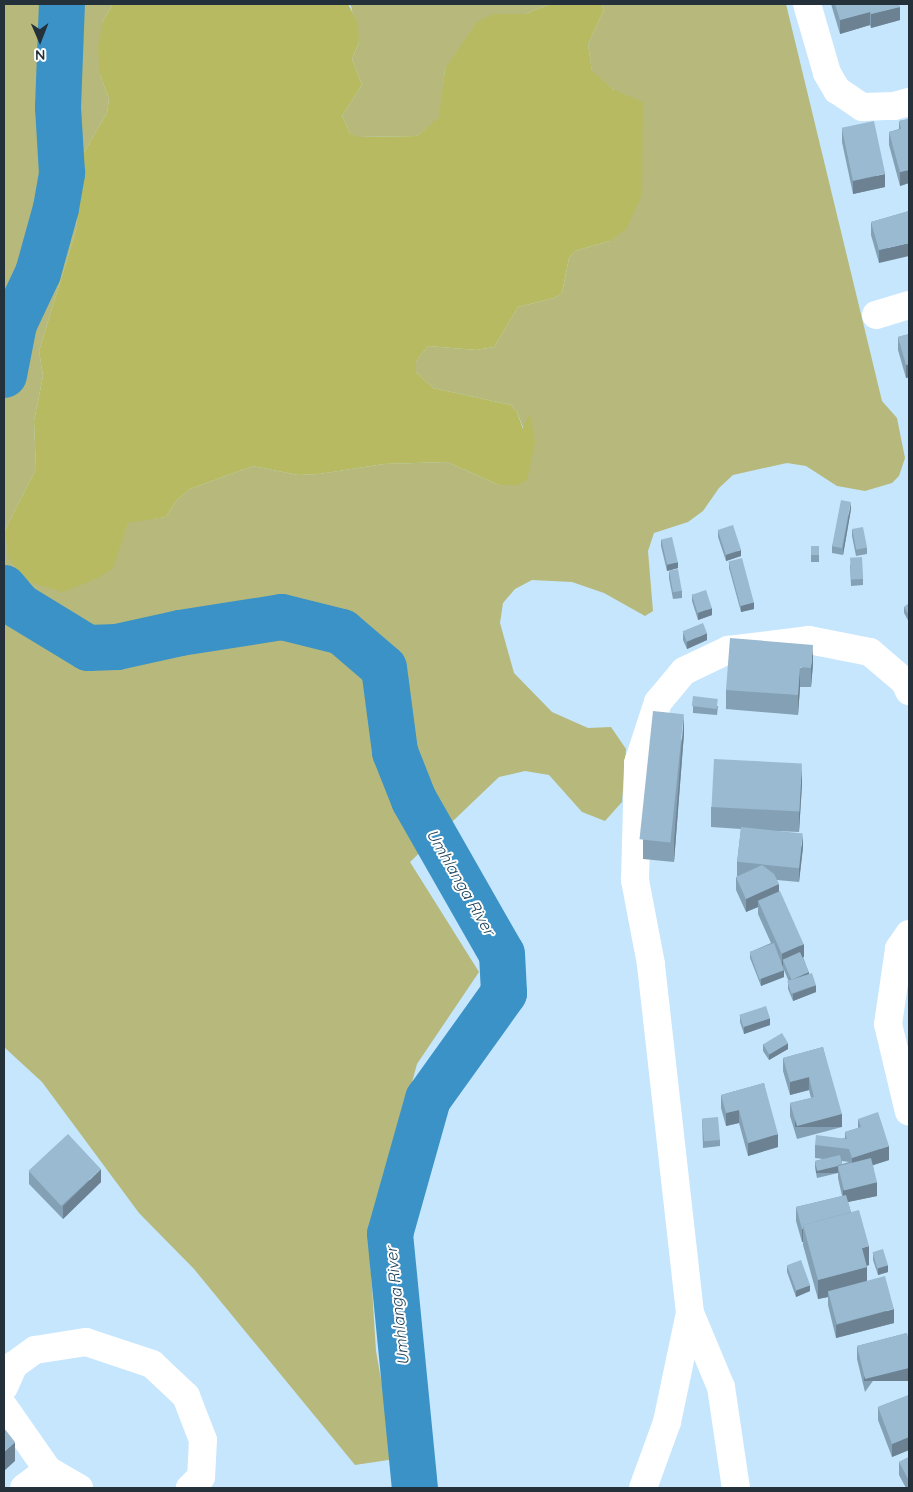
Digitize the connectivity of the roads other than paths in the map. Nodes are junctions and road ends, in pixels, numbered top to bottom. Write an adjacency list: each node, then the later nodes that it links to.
1 (807, 4): 2 (street)
2 (909, 102)
3 (909, 305): 4 (street)
4 (876, 315)
5 (909, 691): 8 (street)
6 (909, 934): 7 (street)
7 (909, 1112)
8 (690, 1313): 15 (street); 16 (street)
9 (4, 1387): 14 (street)
10 (4, 1407): 11 (street)
11 (48, 1470): 12 (street); 13 (street)
12 (24, 1488)
13 (78, 1488)
14 (190, 1488)
15 (643, 1488)
16 (736, 1488)

